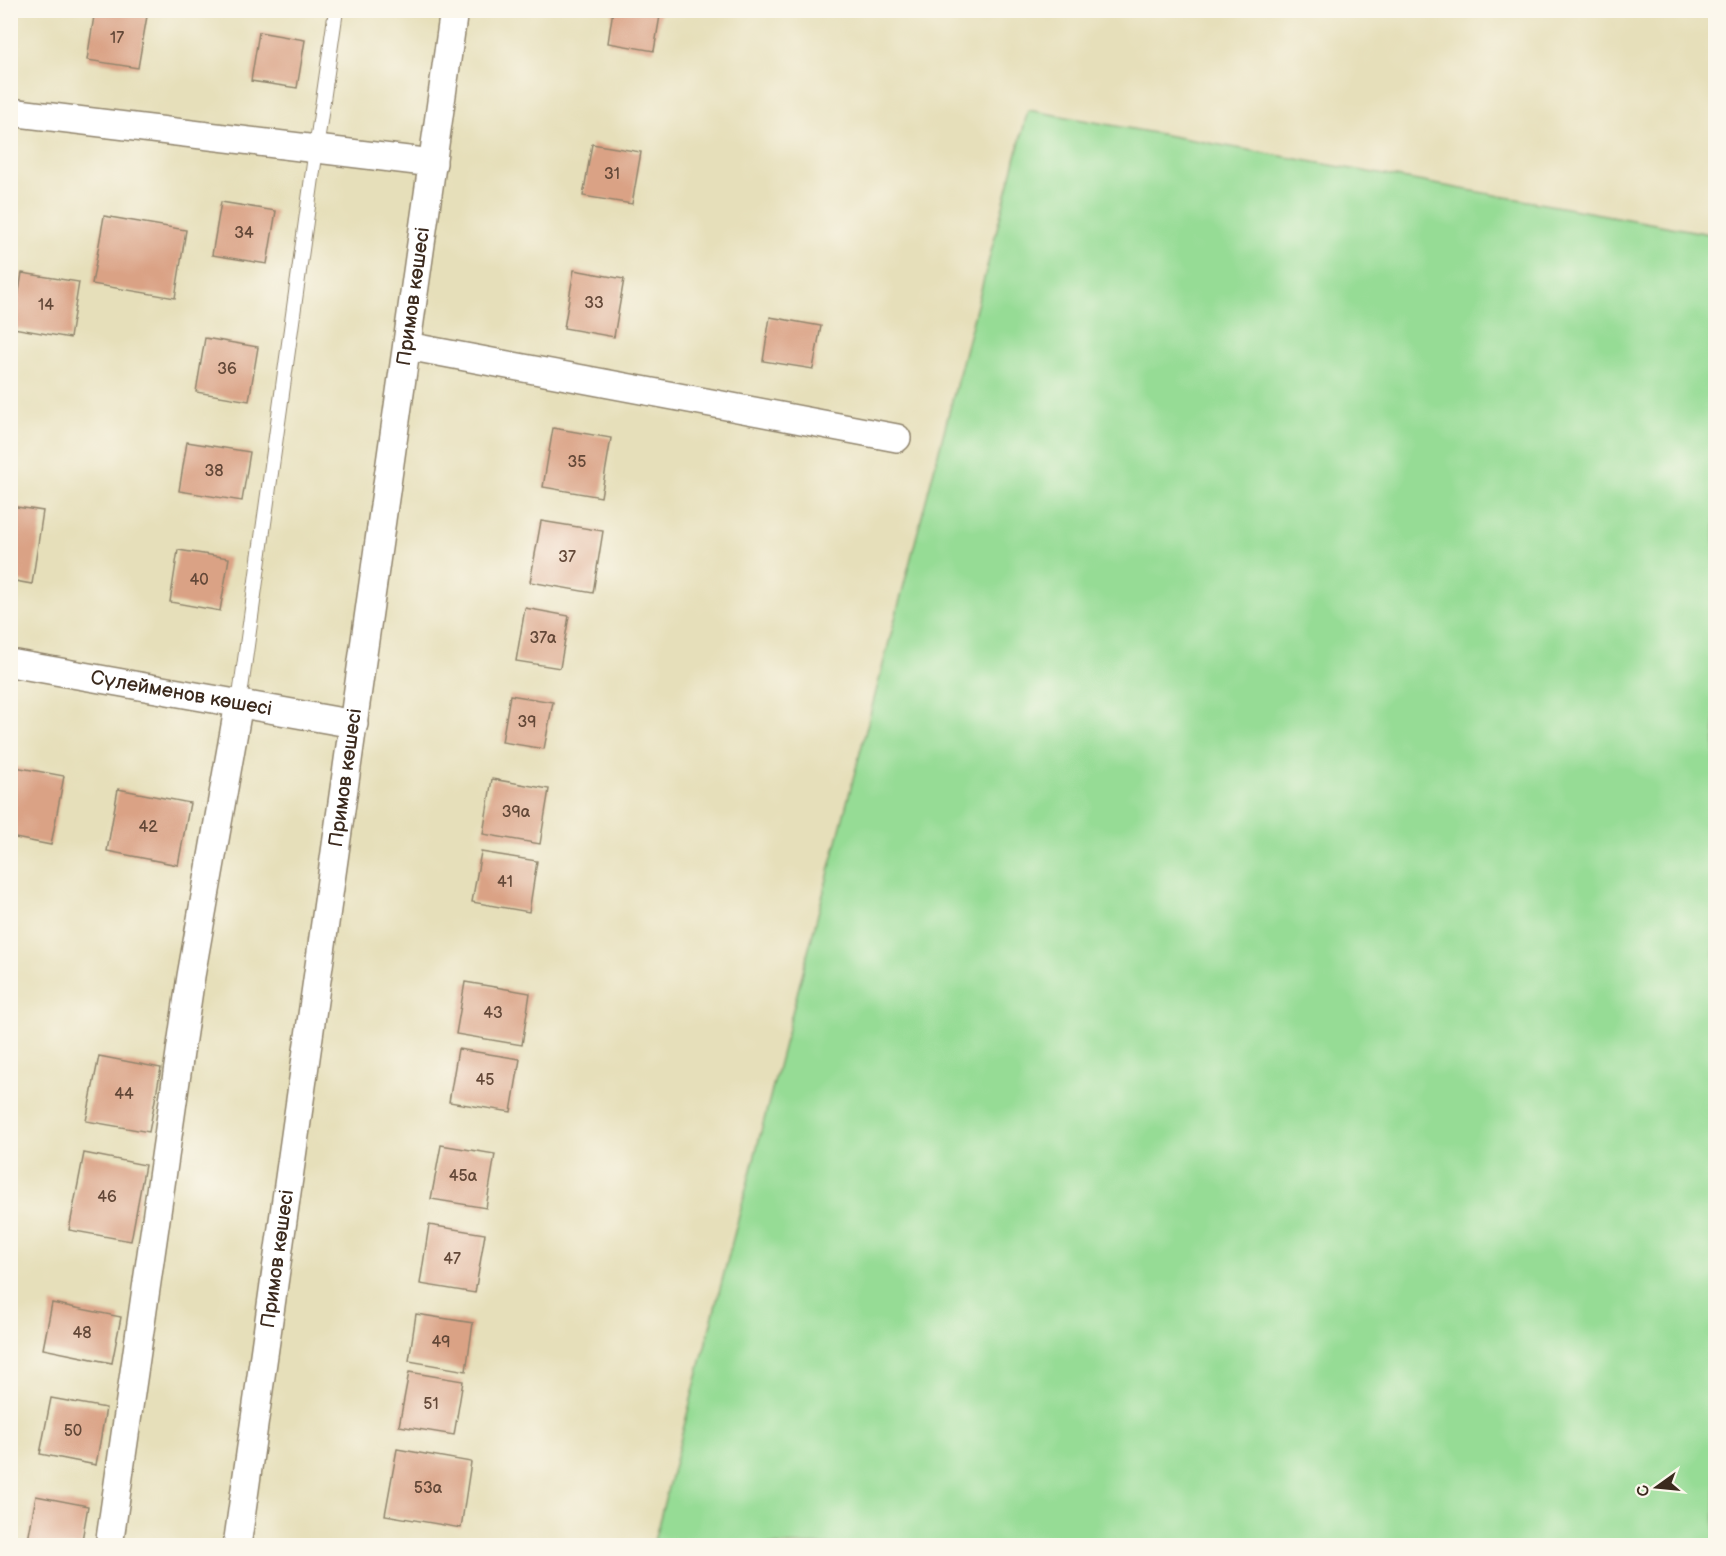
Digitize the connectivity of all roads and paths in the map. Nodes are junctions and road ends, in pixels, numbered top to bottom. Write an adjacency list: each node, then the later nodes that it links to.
1 (336, 10): 4 (lane)
2 (454, 10): 5 (street, Примов көшесі)
3 (10, 112): 4 (street)
4 (316, 149): 5 (street); 9 (lane)
5 (433, 163): 6 (street, Примов көшесі)
6 (407, 346): 7 (street); 10 (street, Примов көшесі)
7 (897, 438)
8 (10, 663): 9 (street, Сүлейменов көшесі)
9 (239, 703): 10 (street, Сүлейменов көшесі); 11 (street)
10 (354, 724): 12 (street, Примов көшесі)
11 (109, 1545)
12 (237, 1545)

